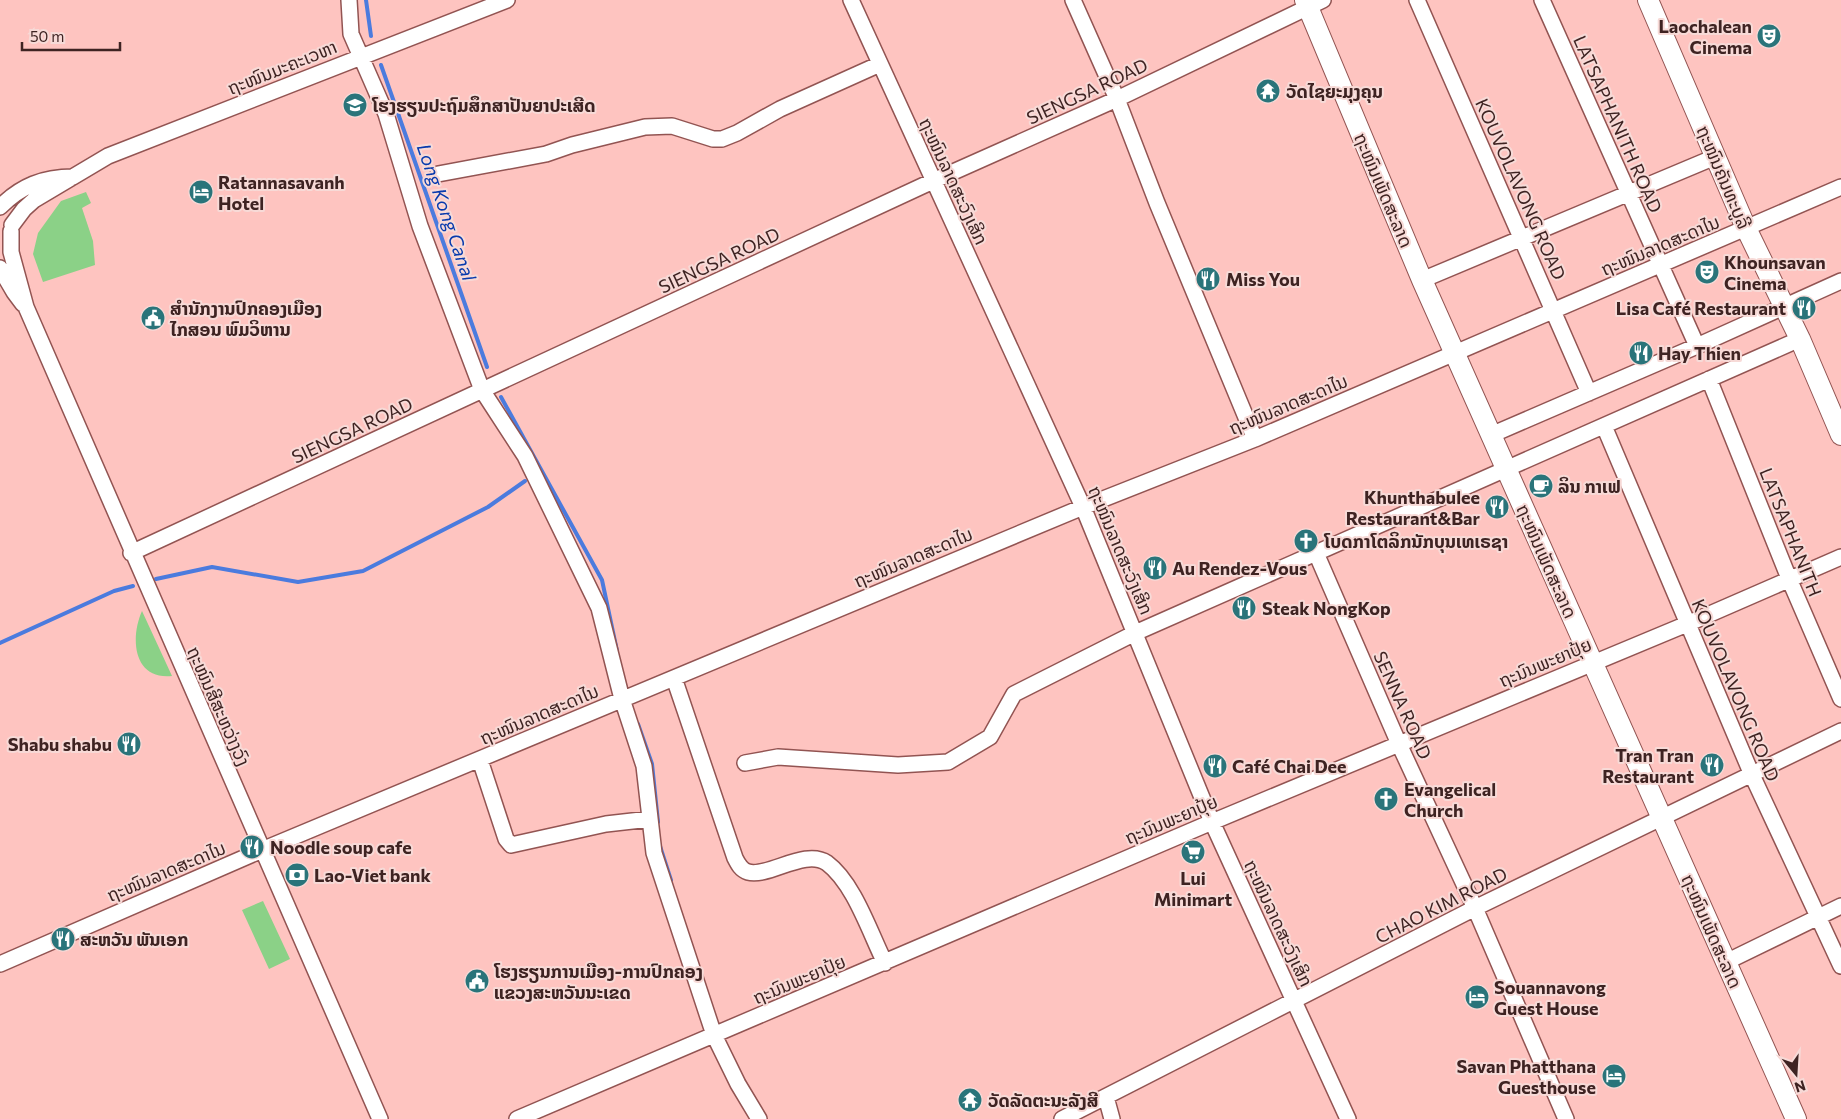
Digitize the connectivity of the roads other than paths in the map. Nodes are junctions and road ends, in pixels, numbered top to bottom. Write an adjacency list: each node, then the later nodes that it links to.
1 (349, 0): 9 (street)
2 (507, 0): 9 (street, ຖະໜົນມະຄະເວຫາ)
3 (851, 0): 10 (street, ຖະໜົນລາດສະວົງເສິກ)
4 (1074, 0): 11 (street)
5 (1417, 0): 21 (street, KOUVOLAVONG ROAD)
6 (1542, 0): 17 (street, LATSAPHANITH ROAD)
7 (1648, 0): 12 (main road, ຖະໜົນຄັນທະບູລີ)
8 (1312, 3): 11 (street, SIENGSA ROAD); 25 (main road, ຖະໜົນເພັດສະລາດ)
9 (361, 56): 14 (street, ຖະໜົນມະຄະເວຫາ); 34 (street)
10 (880, 64): 13 (street); 15 (street, ຖະໜົນລາດສະວົງເສິກ)
11 (1117, 99): 15 (street, SIENGSA ROAD); 39 (street)
12 (1715, 157): 17 (street); 20 (main road, ຖະໜົນຄັນທະບູລີ)
13 (438, 174)
14 (74, 176): 18 (street); 19 (street, ຖະໜົນມະຄະເວຫາ)
15 (933, 181): 34 (street, SIENGSA ROAD); 41 (street, ຖະໜົນລາດສະວົງເສິກ)
16 (1841, 187): 20 (street, ຖະໜົນລາດສະດາໄນ)
17 (1629, 192): 21 (street); 23 (street, LATSAPHANITH ROAD)
18 (0, 208): 19 (street)
19 (11, 228): 22 (street, ຖະໜົນມະຄະເວຫາ); 27 (street)
20 (1746, 228): 23 (street, ຖະໜົນລາດສະດາໄນ); 28 (main road, ຖະໜົນຄັນທະບູລີ)
21 (1522, 238): 25 (street); 29 (street, KOUVOLAVONG ROAD)
22 (0, 242)
23 (1660, 266): 29 (street, ຖະໜົນລາດສະດາໄນ); 31 (street, LATSAPHANITH ROAD)
24 (0, 268): 27 (street)
25 (1422, 280): 32 (main road, ຖະໜົນເພັດສະລາດ)
26 (1841, 281): 28 (street)
27 (26, 307): 42 (street, ຖະໜົນສີສະຫວ່າງວົງ)
28 (1785, 307): 30 (main road, ຖະໜົນຄັນທະບູລີ); 31 (street)
29 (1553, 310): 32 (street, ຖະໜົນລາດສະດາໄນ); 35 (street, KOUVOLAVONG ROAD)
30 (1800, 339): 33 (street); 38 (main road, ຖະໜົນຄັນທະບູລີ)
31 (1697, 346): 35 (street)
32 (1454, 352): 37 (main road, ຖະໜົນເພັດສະລາດ); 39 (street, ຖະໜົນລາດສະດາໄນ)
33 (1709, 379): 36 (street); 45 (street, LATSAPHANITH)
34 (482, 390): 42 (street, SIENGSA ROAD); 51 (street)
35 (1589, 393): 37 (street)
36 (1604, 426): 40 (street); 46 (street, KOUVOLAVONG ROAD)
37 (1491, 435): 40 (main road, ຖະໜົນເພັດສະລາດ)
38 (1841, 435)
39 (1255, 439): 41 (street, ຖະໜົນລາດສະດາໄນ)
40 (1507, 469): 43 (street); 48 (main road, ຖະໜົນເພັດສະລາດ)
41 (1082, 507): 47 (street, ຖະໜົນລາດສະວົງເສິກ); 49 (street, ຖະໜົນລາດສະດາໄນ)
42 (131, 553): 60 (street, ຖະໜົນສີສະຫວ່າງວົງ)
43 (1316, 553): 47 (street); 53 (street, SENNA ROAD)
44 (1841, 557): 45 (street, ຖະນົນພະຍາປຸ້ຍ)
45 (1790, 580): 46 (street, ຖະນົນພະຍາປຸ້ຍ); 50 (street, LATSAPHANITH)
46 (1687, 624): 48 (street, ຖະນົນພະຍາປຸ້ຍ); 56 (street, KOUVOLAVONG ROAD)
47 (1136, 633): 55 (street); 59 (street, ຖະໜົນລາດສະວົງເສິກ)
48 (1592, 663): 53 (street, ຖະນົນພະຍາປຸ້ຍ); 57 (main road, ຖະໜົນເພັດສະລາດ)
49 (674, 678): 51 (street, ຖະໜົນລາດສະດາໄນ); 65 (street)
50 (1841, 699)
51 (622, 700): 54 (street, ຖະໜົນລາດສະດາໄນ); 58 (street)
52 (1841, 731): 56 (street, CHAO KIM ROAD)
53 (1399, 744): 59 (street, ຖະນົນພະຍາປຸ້ຍ); 62 (street, SENNA ROAD)
54 (480, 760): 58 (street); 60 (street, ຖະໜົນລາດສະດາໄນ)
55 (745, 763)
56 (1752, 776): 57 (street, CHAO KIM ROAD); 63 (street, KOUVOLAVONG ROAD)
57 (1661, 817): 62 (street, CHAO KIM ROAD); 64 (main road, ຖະໜົນເພັດສະລາດ)
58 (650, 819): 69 (street)
59 (1212, 822): 65 (street, ຖະນົນພະຍາປຸ້ຍ); 68 (street, ຖະໜົນລາດສະວົງເສິກ)
60 (262, 850): 66 (street, ຖະໜົນລາດສະດາໄນ); 71 (street, ຖະໜົນສີສະຫວ່າງວົງ)
61 (1841, 906): 63 (street)
62 (1475, 908): 68 (street, CHAO KIM ROAD); 77 (street, SENNA ROAD)
63 (1819, 917): 64 (street); 67 (street, KOUVOLAVONG ROAD)
64 (1726, 962): 78 (main road, ຖະໜົນເພັດສະລາດ)
65 (885, 963): 69 (street, ຖະນົນພະຍາປຸ້ຍ)
66 (0, 964)
67 (1841, 966)
68 (1295, 1002): 70 (street, CHAO KIM ROAD); 76 (street, ຖະໜົນລາດສະວົງເສິກ)
69 (714, 1035): 72 (street, ຖະນົນພະຍາປຸ້ຍ); 73 (street)
70 (1106, 1097): 74 (street, CHAO KIM ROAD); 75 (street)
71 (380, 1119)
72 (517, 1119)
73 (759, 1119)
74 (1062, 1119)
75 (1112, 1119)
76 (1348, 1119)
77 (1566, 1119)
78 (1796, 1119)

